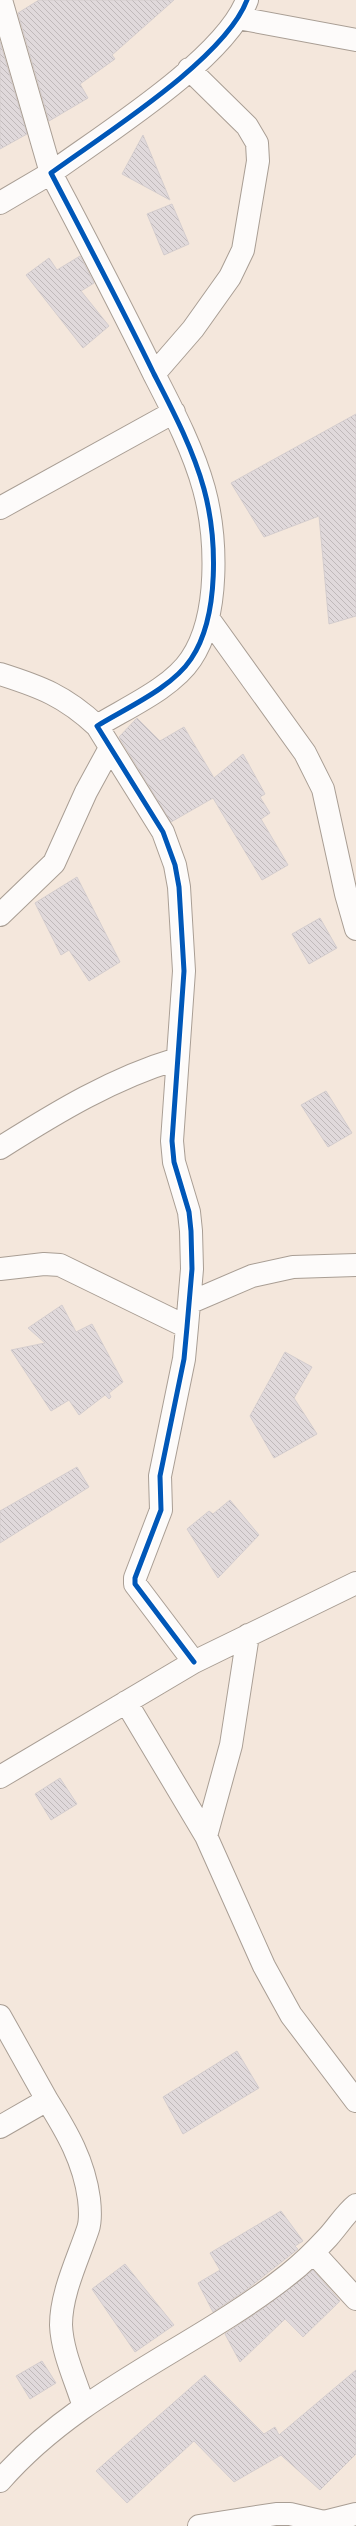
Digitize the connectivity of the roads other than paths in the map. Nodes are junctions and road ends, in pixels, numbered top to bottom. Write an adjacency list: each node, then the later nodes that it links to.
1 (1, 0): 5 (street)
2 (242, 9): 3 (street); 4 (street)
3 (356, 40)
4 (190, 69): 5 (street); 7 (street)
5 (51, 173): 6 (street); 7 (street)
6 (0, 203)
7 (154, 374): 8 (street)
8 (174, 412): 9 (street); 10 (street)
9 (0, 508)
10 (208, 618): 12 (street); 15 (street)
11 (0, 674): 12 (street)
12 (97, 726): 13 (street)
13 (110, 748): 14 (street); 16 (street)
14 (0, 915)
15 (356, 929)
16 (177, 1060): 17 (street); 20 (street)
17 (0, 1148)
18 (356, 1266): 20 (street)
19 (0, 1269): 21 (street)
20 (189, 1303): 21 (street)
21 (187, 1327): 24 (street)
22 (356, 1583): 23 (street)
23 (248, 1635): 24 (street); 27 (street)
24 (194, 1662): 25 (street)
25 (126, 1702): 26 (street); 27 (street)
26 (0, 1778)
27 (206, 1836): 30 (street)
28 (0, 2016): 29 (street)
29 (46, 2100): 31 (street); 35 (street)
30 (356, 2101)
31 (0, 2127)
32 (356, 2205): 33 (street)
33 (314, 2253): 34 (street); 35 (street)
34 (356, 2299)
35 (84, 2407): 36 (street)
36 (0, 2481)
37 (356, 2514): 38 (street)
38 (199, 2526)

